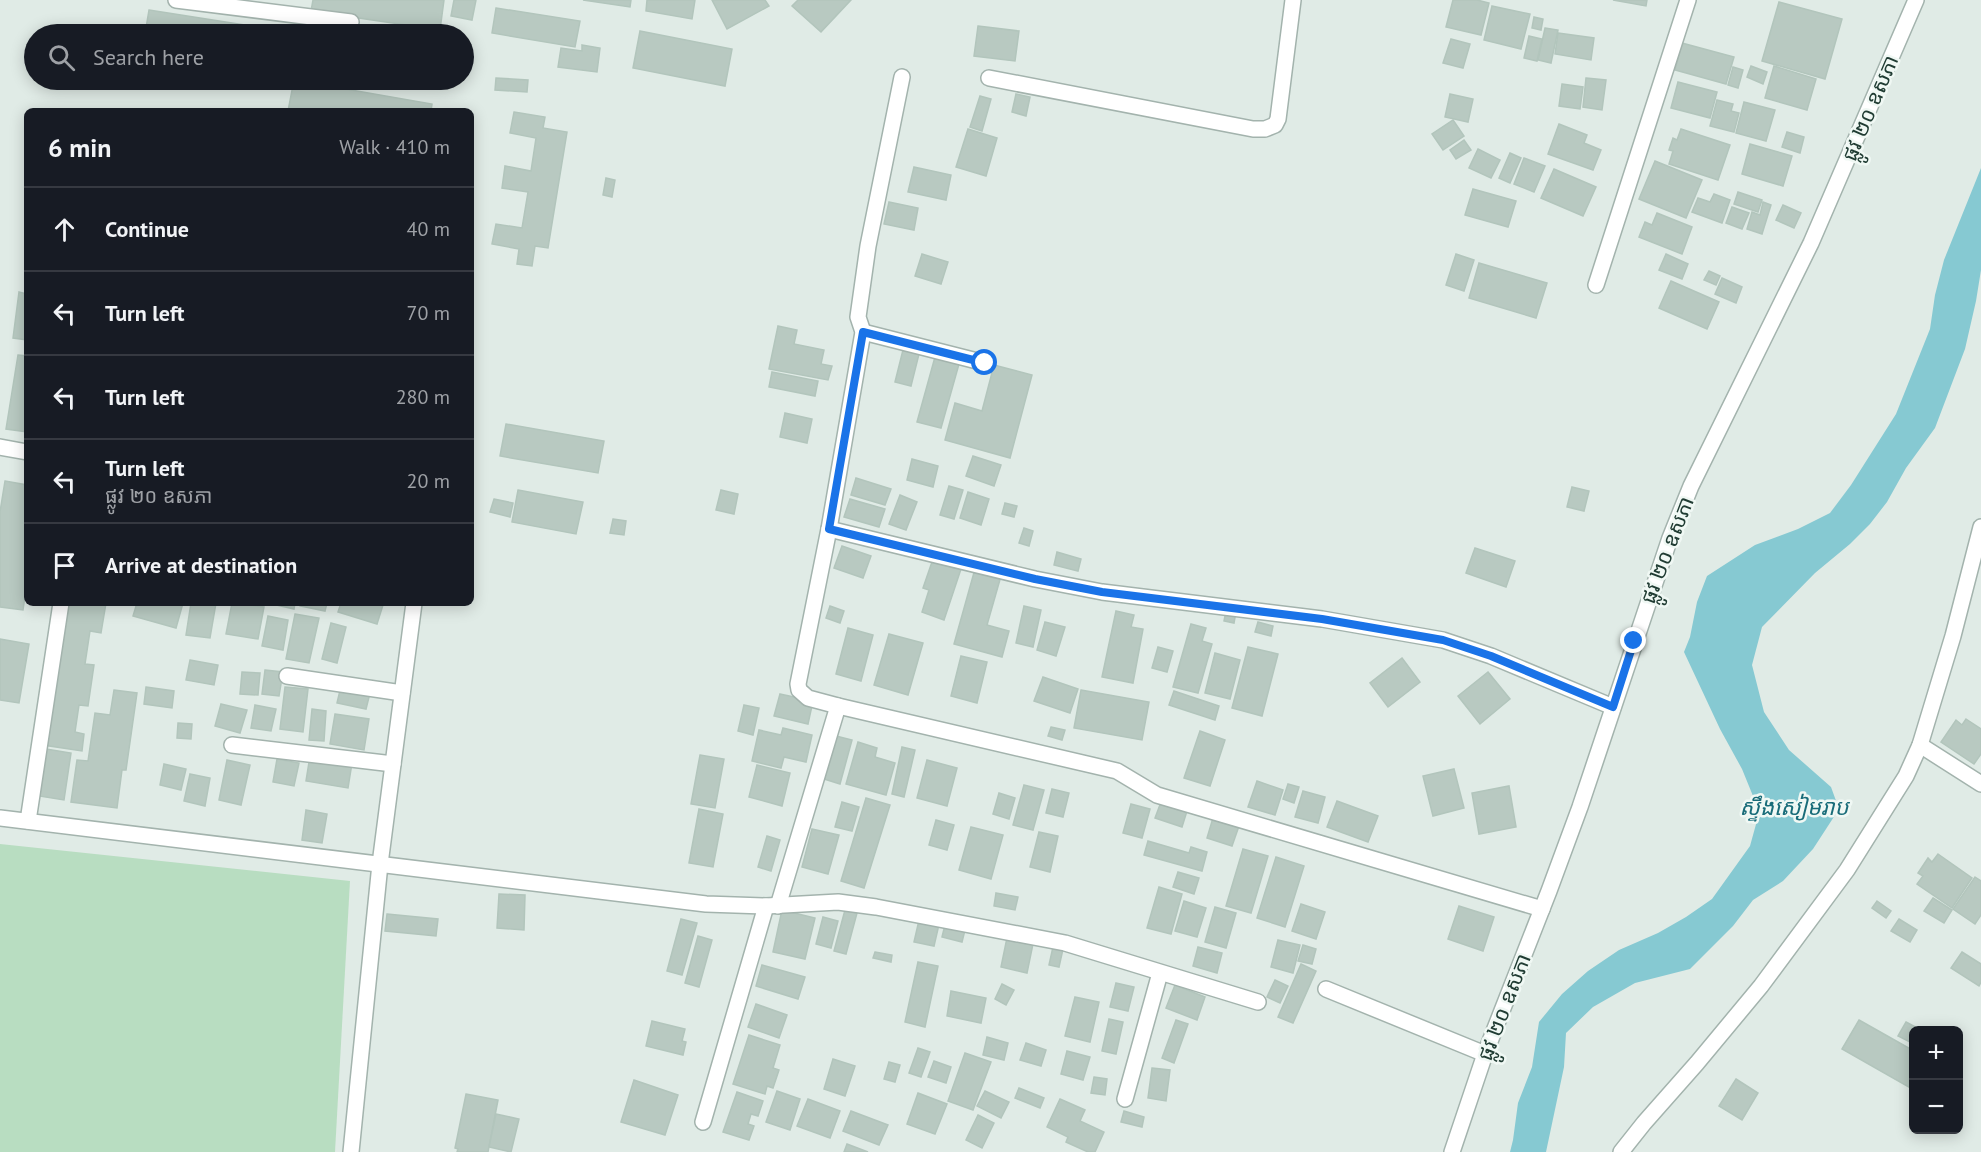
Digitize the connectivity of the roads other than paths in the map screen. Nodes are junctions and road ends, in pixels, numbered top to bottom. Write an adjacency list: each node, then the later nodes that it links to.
1 (176, 0): 5 (street)
2 (1293, 0): 7 (street)
3 (1688, 0): 8 (street)
4 (1916, 0): 20 (street, ផ្លូវ ២០ ឧសភា)
5 (351, 22)
6 (902, 77): 9 (street)
7 (989, 78)
8 (1596, 285)
9 (863, 332): 10 (street); 14 (street)
10 (985, 363)
11 (0, 447): 12 (street)
12 (24, 451)
13 (1981, 527): 22 (street)
14 (829, 529): 19 (street); 20 (street)
15 (61, 606): 26 (street)
16 (414, 606): 18 (street)
17 (287, 676): 18 (street)
18 (402, 693): 23 (street)
19 (838, 706): 28 (street); 29 (street)
20 (1613, 707): 29 (street, ផ្លូវ ២០ ឧសភា)
21 (231, 745): 23 (street)
22 (1920, 745): 24 (street); 38 (street)
23 (393, 764): 27 (street)
24 (1981, 784)
25 (0, 818): 26 (street)
26 (28, 821): 27 (street)
27 (380, 864): 28 (street); 36 (street)
28 (772, 906): 30 (street); 35 (street)
29 (1542, 909): 33 (street, ផ្លូវ ២០ ឧសភា)
30 (1160, 973): 32 (street); 34 (street)
31 (1326, 989): 33 (street)
32 (1258, 1002)
33 (1485, 1054): 37 (street, ផ្លូវ ២០ ឧសភា)
34 (1125, 1099)
35 (703, 1122)
36 (351, 1152)
37 (1452, 1152)
38 (1622, 1152)

